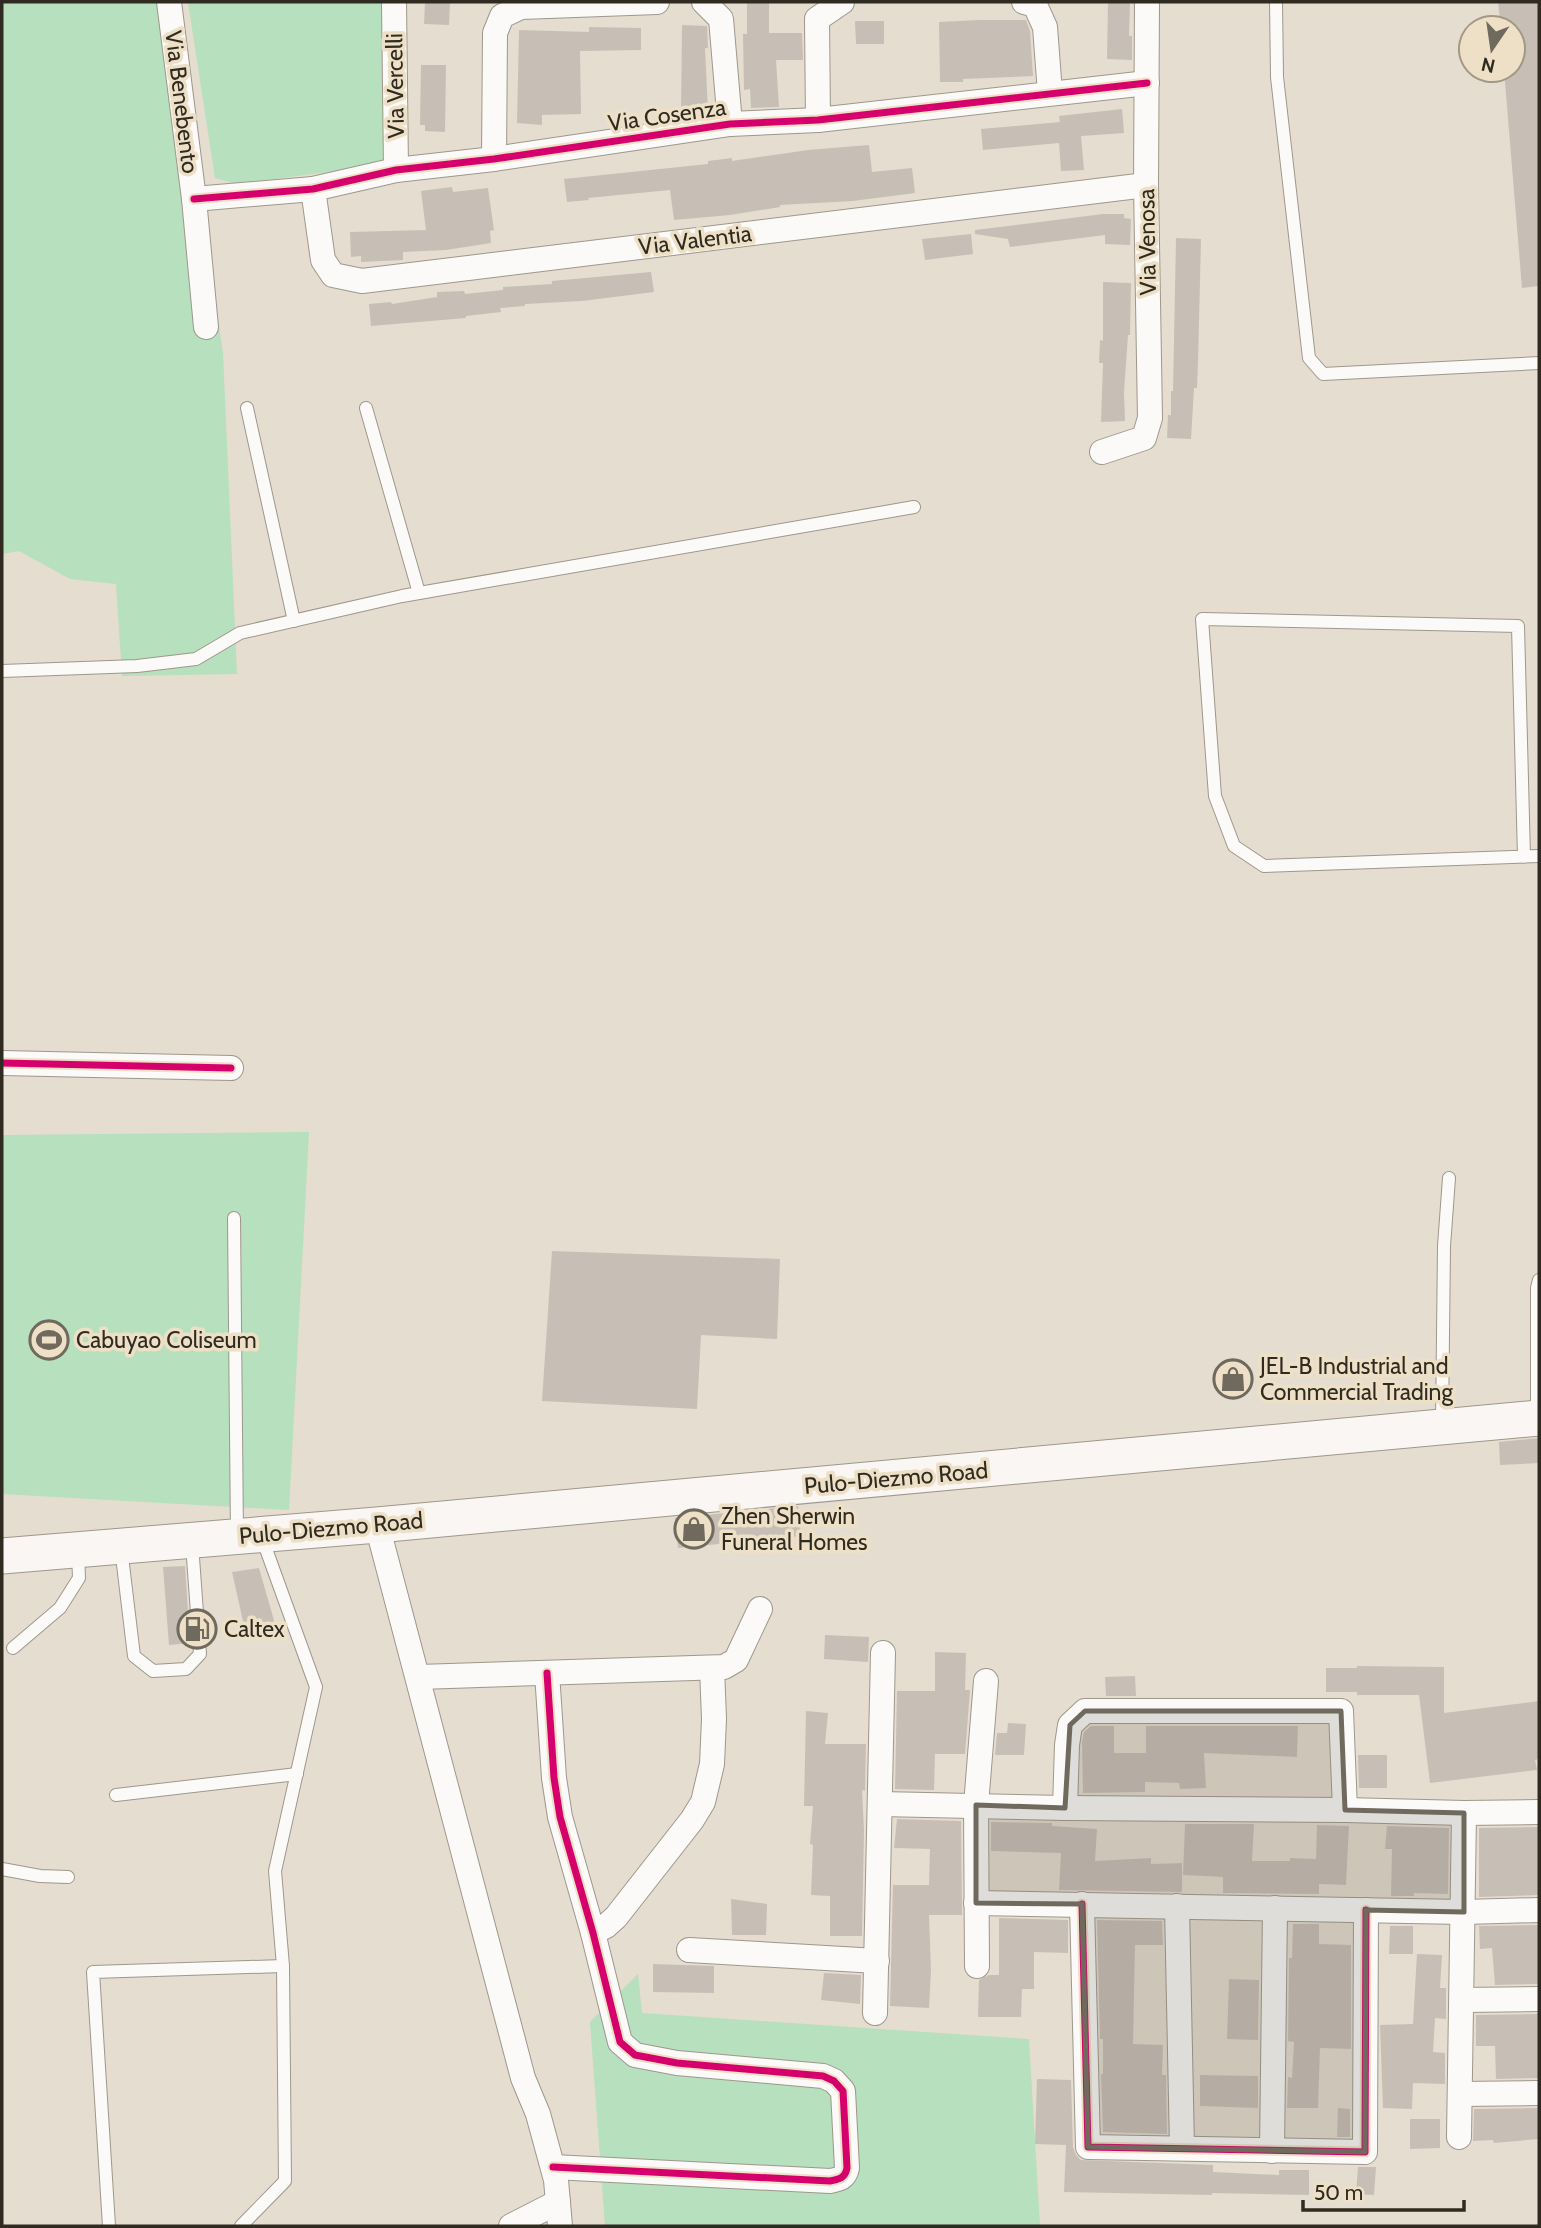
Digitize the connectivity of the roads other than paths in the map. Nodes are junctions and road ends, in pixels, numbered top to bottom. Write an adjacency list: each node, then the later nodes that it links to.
1 (169, 2): 17 (street, Via Benebento)
2 (394, 2): 14 (street, Via Vercelli)
3 (657, 2): 13 (street)
4 (704, 2): 12 (street)
5 (842, 2): 11 (street)
6 (1024, 2): 10 (street)
7 (1147, 2): 9 (street, Via Venosa)
8 (1276, 2): 19 (lane)
9 (1147, 83): 10 (street, Via Cosenza); 15 (street, Via Venosa)
10 (1050, 93): 11 (street, Via Cosenza)
11 (818, 120): 12 (street, Via Cosenza)
12 (730, 124): 13 (street, Via Cosenza)
13 (494, 159): 14 (street, Via Cosenza)
14 (396, 170): 16 (street, Via Cosenza)
15 (1146, 185): 16 (street, Via Valentia); 22 (street, Via Venosa)
16 (313, 189): 17 (street, Via Cosenza)
17 (194, 199): 18 (street, Via Benebento)
18 (206, 327)
19 (1539, 363)
20 (247, 408): 25 (lane)
21 (366, 408): 24 (lane)
22 (1102, 452)
23 (914, 507): 24 (lane)
24 (419, 593): 25 (lane)
25 (294, 621): 26 (lane)
26 (2, 671)
27 (1539, 856): 28 (lane)
28 (1524, 857): 28 (lane)
29 (2, 1063): 30 (street)
30 (231, 1068)
31 (1449, 1178): 35 (lane)
32 (234, 1218): 37 (lane)
33 (1539, 1280): 34 (lane)
34 (1538, 1419): 35 (main road, Pulo-Diezmo Road)
35 (1442, 1427): 36 (main road, Pulo-Diezmo Road)
36 (377, 1525): 37 (main road, Pulo-Diezmo Road); 47 (street)
37 (249, 1535): 38 (main road, Pulo-Diezmo Road); 49 (lane)
38 (192, 1540): 39 (main road, Pulo-Diezmo Road); 39 (lane)
39 (121, 1546): 40 (main road, Pulo-Diezmo Road)
40 (78, 1549): 41 (main road, Pulo-Diezmo Road); 43 (lane)
41 (2, 1556)
42 (760, 1609): 45 (street)
43 (13, 1648)
44 (883, 1653): 51 (street)
45 (712, 1668): 46 (street); 66 (street)
46 (547, 1673): 47 (street); 66 (street)
47 (419, 1677): 79 (street)
48 (986, 1681): 52 (street)
49 (297, 1774): 50 (lane); 69 (lane)
50 (116, 1795)
51 (880, 1804): 52 (street); 68 (street)
52 (976, 1805): 53 (street); 59 (street)
53 (1065, 1808): 54 (street); 54 (street)
54 (1345, 1810): 56 (street)
55 (1539, 1812): 56 (street)
56 (1464, 1813): 65 (street)
57 (2, 1869): 58 (lane)
58 (68, 1877)
59 (976, 1903): 60 (street); 70 (street)
60 (1082, 1904): 61 (street); 77 (street)
61 (1177, 1906): 62 (street); 77 (street)
62 (1275, 1908): 63 (street); 78 (street)
63 (1366, 1910): 65 (street); 78 (street)
64 (1539, 1910): 65 (street)
65 (1464, 1912): 72 (street)
66 (593, 1933): 79 (street)
67 (689, 1950): 68 (street)
68 (877, 1961): 73 (street)
69 (283, 1966): 81 (lane); 82 (lane)
70 (977, 1966)
71 (1539, 1999): 72 (street)
72 (1463, 2000): 75 (street)
73 (876, 2013)
74 (1539, 2093): 75 (street)
75 (1461, 2094): 76 (street)
76 (1459, 2137)
77 (1182, 2148): 78 (street)
78 (1272, 2151)
79 (553, 2167): 80 (street)
80 (559, 2214): 83 (street)
81 (109, 2226)
82 (241, 2226)
83 (511, 2226)

